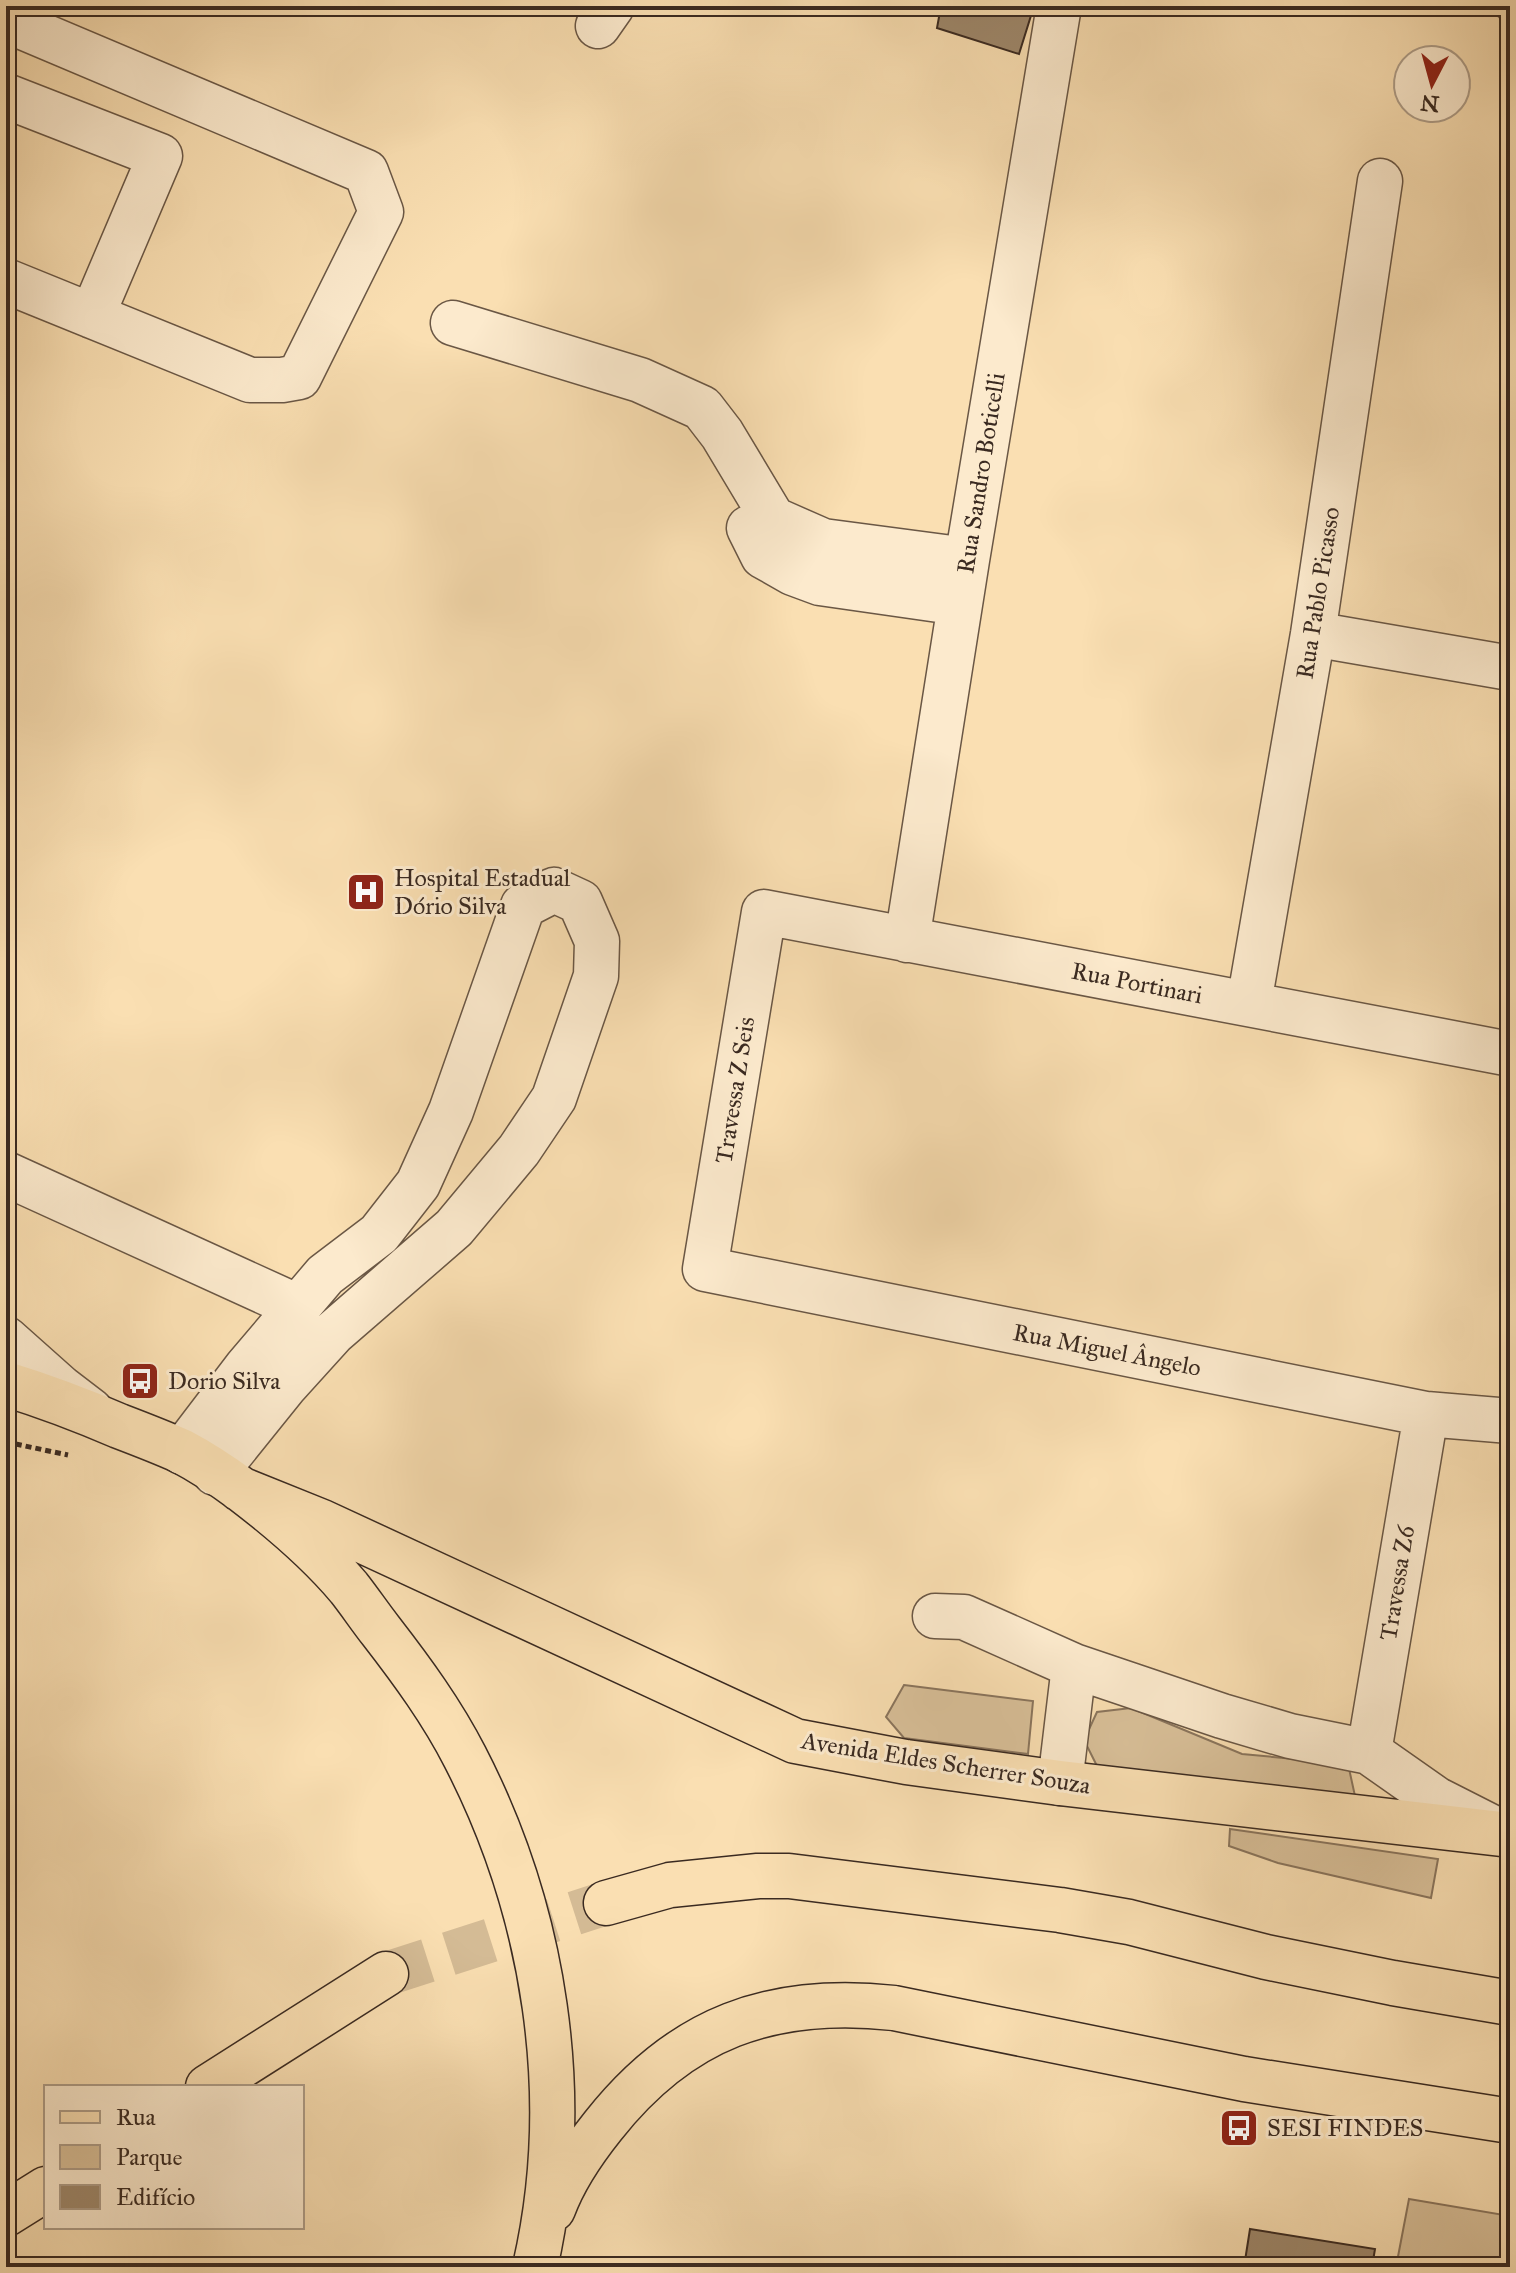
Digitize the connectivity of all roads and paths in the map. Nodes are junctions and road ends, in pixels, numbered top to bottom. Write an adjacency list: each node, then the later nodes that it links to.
1 (1059, 6): 9 (street, Rua Sandro Boticelli)
2 (6, 20): 6 (street)
3 (6, 96): 6 (street)
4 (1380, 181): 11 (street, Rua Pablo Picasso)
5 (6, 281): 6 (street)
6 (92, 316)
7 (453, 323): 9 (street)
8 (749, 528): 10 (street)
9 (967, 560): 10 (street, Rua Sandro Boticelli)
10 (960, 603): 14 (street, Rua Sandro Boticelli)
11 (1313, 634): 12 (street); 15 (street, Rua Pablo Picasso)
12 (1510, 668)
13 (764, 912): 14 (street, Rua Portinari); 18 (street, Travessa Z Seis)
14 (907, 940): 15 (street, Rua Portinari)
15 (1249, 1003): 16 (street, Rua Portinari)
16 (1510, 1054)
17 (6, 1174): 19 (street)
18 (705, 1269): 22 (street, Rua Miguel Ângelo)
19 (298, 1307): 27 (street); 27 (street)
20 (6, 1339): 23 (street)
21 (6, 1384): 23 (main road, Avenida Eldes Scherrer Souza)
22 (1426, 1414): 24 (street, Rua Miguel Ângelo); 30 (street, Travessa Z6)
23 (99, 1417): 27 (main road, Avenida Eldes Scherrer Souza)
24 (1510, 1421)
25 (6, 1442): 26 (path)
26 (69, 1455)
27 (213, 1471): 31 (main road, Avenida Eldes Scherrer Souza); 40 (main road)
28 (935, 1616): 29 (street)
29 (1074, 1666): 30 (street); 31 (street)
30 (1369, 1752): 32 (street)
31 (1060, 1783): 32 (main road, Avenida Eldes Scherrer Souza)
32 (1510, 1835)
33 (606, 1903): 35 (main road)
34 (386, 1974): 36 (main road)
35 (1510, 2003)
36 (211, 2085)
37 (1510, 2121): 40 (main road)
38 (44, 2190): 39 (main road)
39 (6, 2214)
40 (536, 2260)

